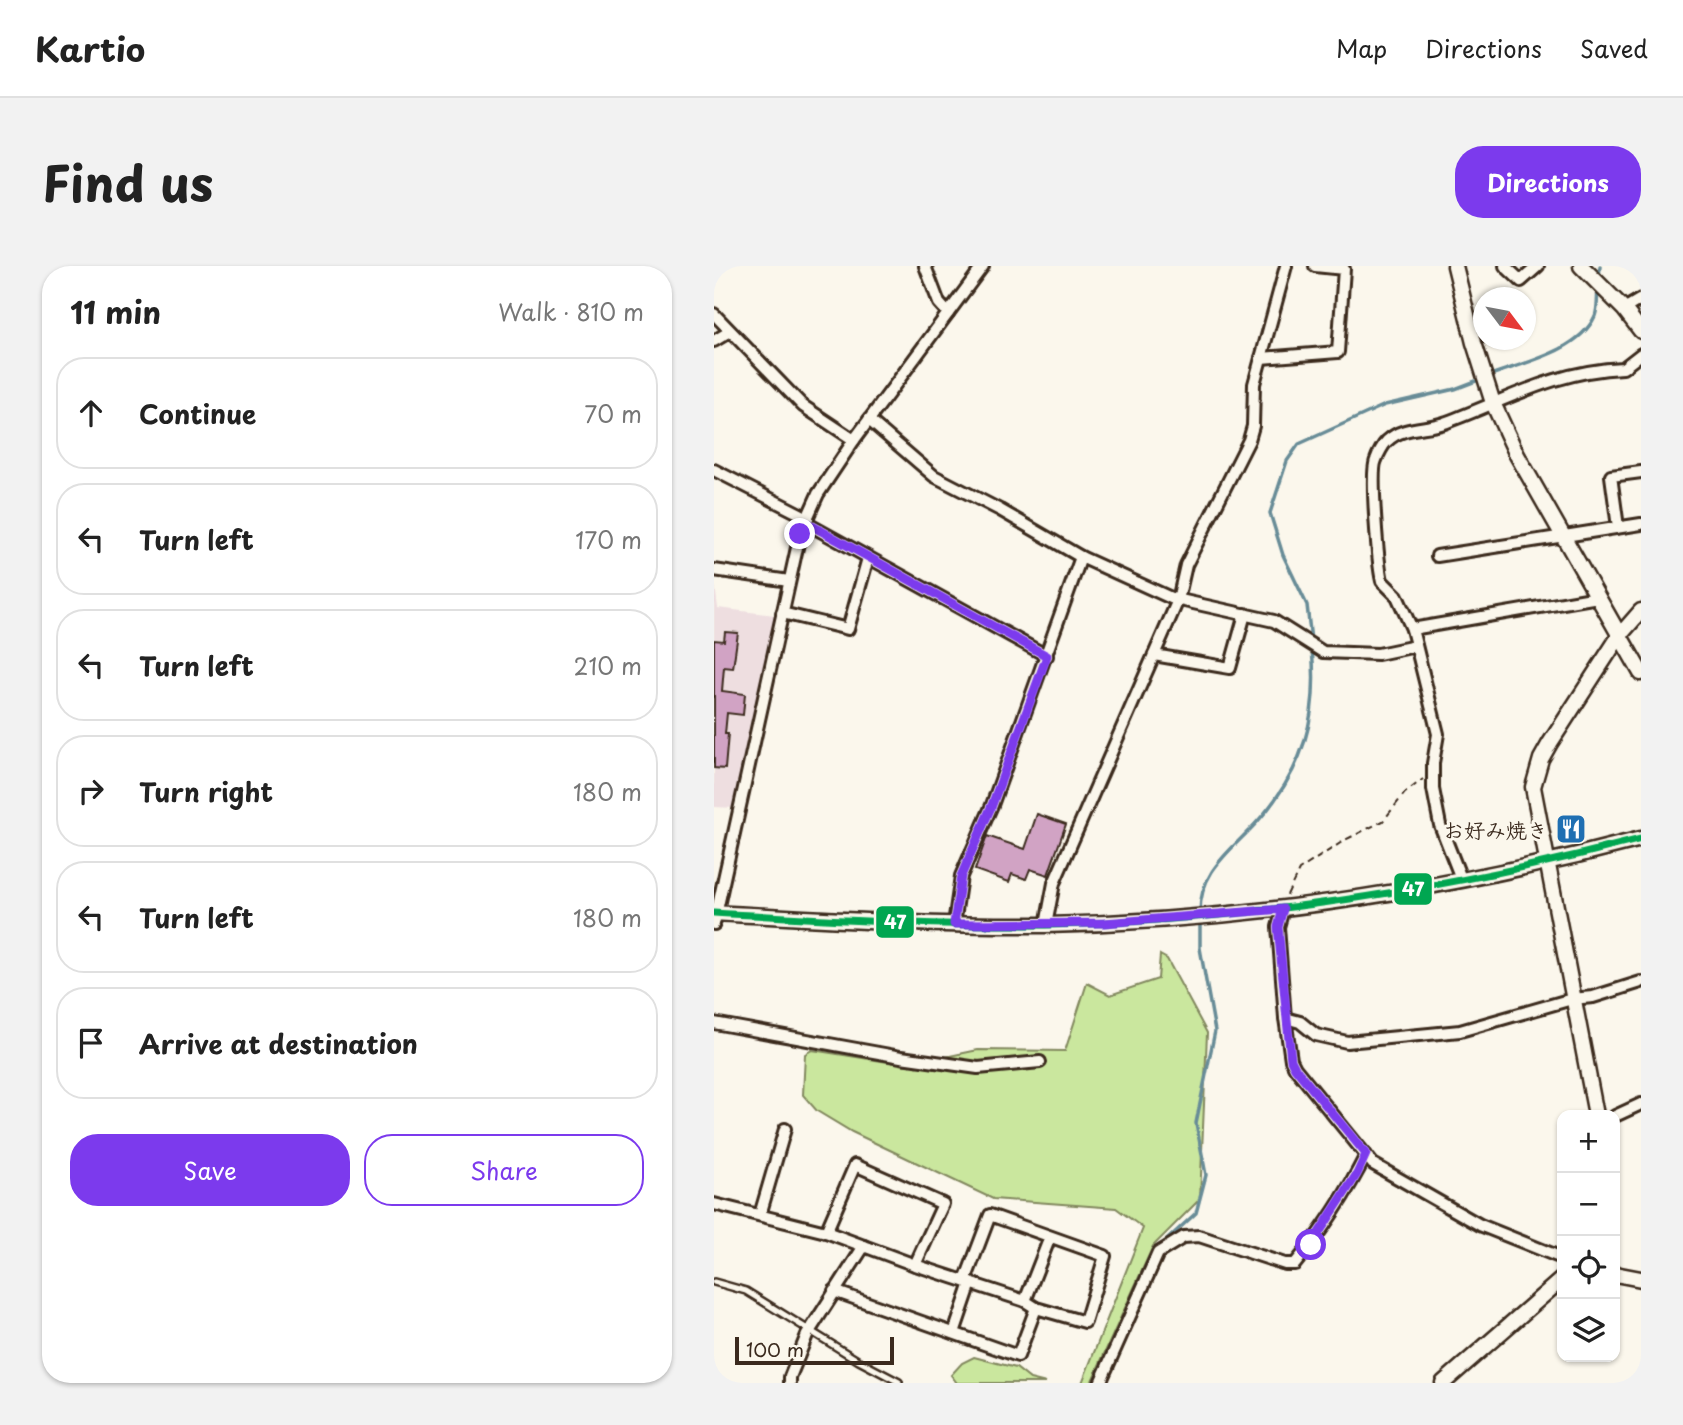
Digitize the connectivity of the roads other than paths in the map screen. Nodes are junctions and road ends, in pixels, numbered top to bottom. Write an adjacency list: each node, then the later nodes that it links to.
1 (925, 266): 11 (street)
2 (983, 266): 11 (street)
3 (1286, 266): 17 (street)
4 (1315, 266): 17 (street)
5 (1454, 266): 18 (street)
6 (1505, 266): 7 (street)
7 (1538, 266)
8 (1581, 266): 10 (street)
9 (1641, 299): 10 (street)
10 (1624, 309): 13 (street)
11 (947, 313): 19 (street)
12 (714, 314): 14 (street)
13 (1641, 331)
14 (729, 332): 15 (street); 20 (street)
15 (714, 341)
16 (1641, 354): 18 (street)
17 (1261, 358): 33 (street)
18 (1493, 403): 26 (street); 37 (street)
19 (869, 420): 20 (street); 28 (street)
20 (854, 440): 23 (street)
21 (714, 470): 23 (street)
22 (1641, 472): 25 (street)
23 (807, 520): 29 (street); 31 (street)
24 (1641, 524): 25 (street)
25 (1618, 527): 26 (street)
26 (1563, 536): 27 (street); 32 (street)
27 (1437, 556)
28 (1081, 557): 33 (street); 41 (street)
29 (868, 558): 35 (street); 41 (street)
30 (714, 570): 31 (street)
31 (789, 581): 35 (street)
32 (1598, 597): 37 (street); 38 (street)
33 (1178, 600): 36 (street); 40 (street)
34 (1641, 611): 38 (street)
35 (782, 613): 47 (street)
36 (1244, 614): 39 (street); 40 (street)
37 (1412, 629): 39 (street)
38 (1620, 635): 42 (street); 44 (street)
39 (1416, 646): 45 (street)
40 (1154, 654): 49 (street)
41 (1047, 656): 48 (street)
42 (1641, 673)
43 (1641, 839): 44 (street)
44 (1546, 864): 45 (street); 51 (street)
45 (1462, 881): 46 (street)
46 (1283, 909): 49 (street); 52 (street)
47 (715, 917): 48 (street)
48 (954, 924): 49 (street)
49 (1046, 925)
50 (1641, 982): 51 (street)
51 (1572, 999): 52 (street); 56 (street)
52 (1285, 1018): 59 (street)
53 (714, 1023): 54 (street)
54 (1040, 1062)
55 (1641, 1104): 57 (street)
56 (1595, 1110)
57 (1620, 1114)
58 (785, 1129): 61 (street)
59 (1366, 1154): 65 (street); 79 (street)
60 (714, 1204): 61 (street)
61 (760, 1215): 62 (street)
62 (826, 1232): 64 (street); 66 (street)
63 (1050, 1237): 70 (street); 73 (street); 74 (street)
64 (864, 1246): 66 (street); 72 (street)
65 (1557, 1256)
66 (915, 1265): 70 (street)
67 (1620, 1276): 68 (street)
68 (1641, 1279)
69 (714, 1282): 75 (lane)
70 (968, 1282): 73 (street); 76 (street)
71 (1557, 1283): 80 (street)
72 (834, 1291): 75 (street); 76 (street)
73 (1026, 1301): 74 (street)
74 (1036, 1308): 76 (street)
75 (810, 1332): 77 (lane); 78 (street)
76 (954, 1333)
77 (899, 1382)
78 (790, 1383)
79 (1100, 1383)
80 (1443, 1383)

